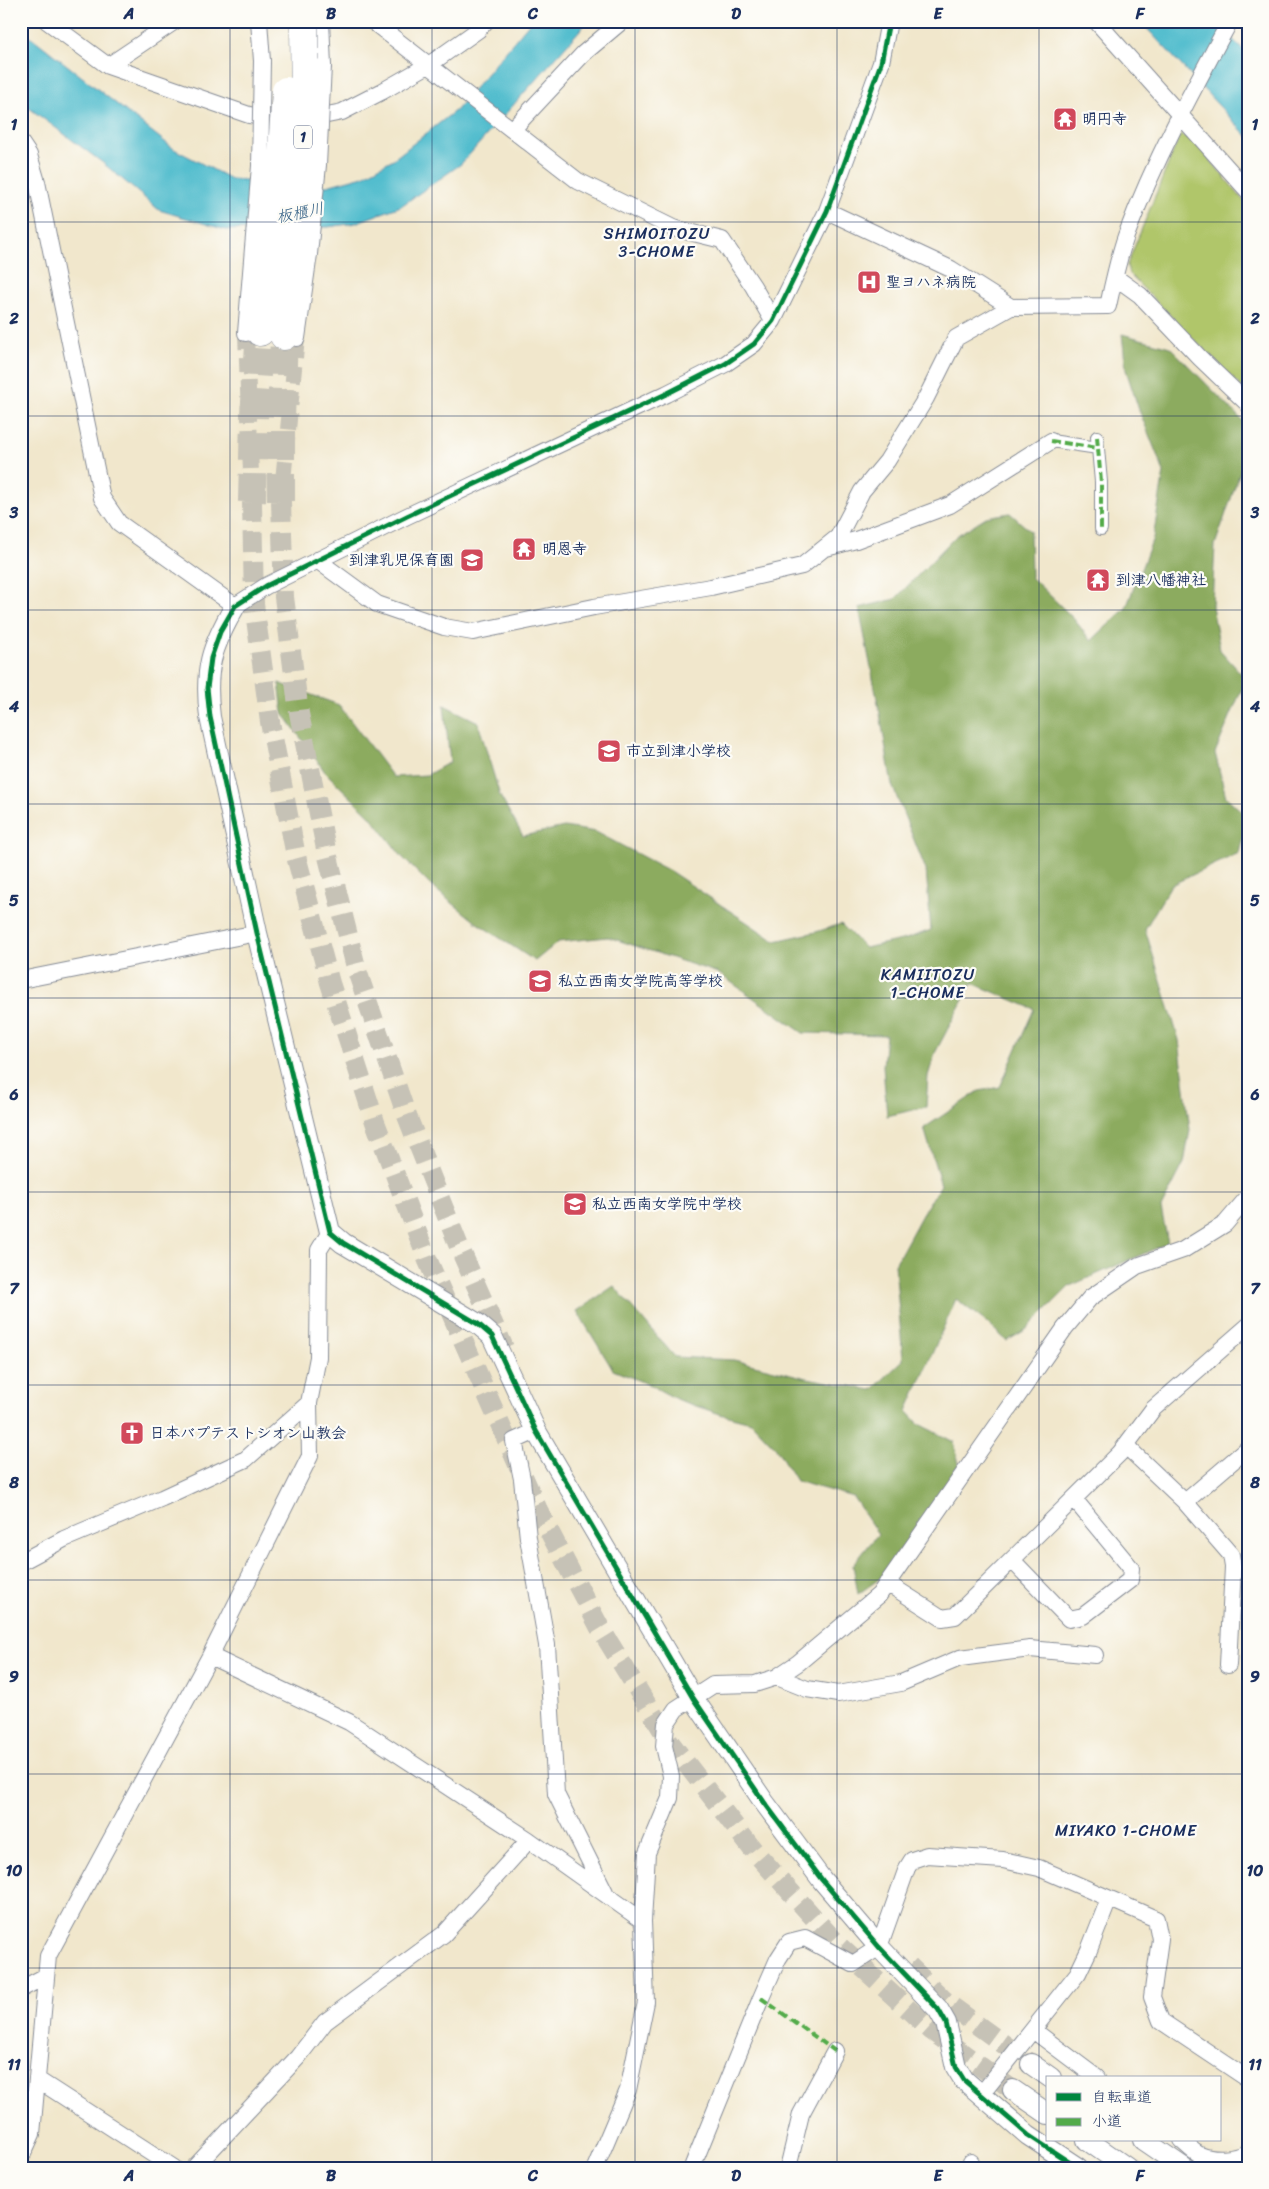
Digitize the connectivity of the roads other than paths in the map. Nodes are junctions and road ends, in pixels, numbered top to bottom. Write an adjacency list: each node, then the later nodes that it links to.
1 (47, 21): 14 (street)
2 (175, 21): 14 (street)
3 (259, 21): 20 (street, bridge)
4 (285, 21): 20 (highway, bridge)
5 (304, 21): 20 (highway, 1, bridge)
6 (322, 21): 20 (street, bridge)
7 (372, 21): 13 (street)
8 (486, 21): 13 (street)
9 (622, 21): 16 (street)
10 (889, 21): 19 (street)
11 (1096, 21): 15 (street)
12 (1230, 21): 15 (street)
13 (430, 64): 14 (street); 16 (street)
14 (108, 66)
15 (1179, 115): 18 (street); 21 (street)
16 (512, 130): 23 (street)
17 (21, 143): 30 (street)
18 (1248, 191)
19 (827, 211): 22 (street); 23 (street)
20 (281, 251): 24 (highway); 24 (street)
21 (1115, 277): 22 (street); 25 (street)
22 (1010, 307): 28 (street)
23 (773, 321): 29 (street)
24 (272, 335)
25 (1248, 404)
26 (1051, 441): 27 (street); 28 (street)
27 (1101, 529)
28 (824, 548): 29 (street)
29 (317, 560): 30 (street)
30 (235, 606): 31 (street)
31 (257, 933): 32 (street); 34 (street)
32 (21, 980)
33 (1248, 1198): 44 (street)
34 (330, 1232): 36 (street); 37 (street)
35 (1248, 1326): 38 (street)
36 (309, 1403): 43 (street); 46 (street)
37 (536, 1430): 49 (street); 51 (street)
38 (1126, 1446): 40 (street); 41 (street)
39 (1248, 1448): 41 (street)
40 (1074, 1499): 42 (street); 42 (street)
41 (1185, 1502): 47 (street)
42 (1012, 1560): 44 (street)
43 (21, 1562)
44 (887, 1583): 48 (street)
45 (1095, 1655): 48 (street)
46 (210, 1656): 50 (street); 55 (street)
47 (1228, 1665)
48 (777, 1677): 49 (street)
49 (693, 1698): 53 (street); 54 (street)
50 (529, 1840): 51 (street); 74 (street)
51 (606, 1894): 53 (street)
52 (1109, 1899): 54 (street); 57 (street); 62 (street)
53 (643, 1921): 75 (street)
54 (880, 1947): 65 (street); 72 (street)
55 (46, 1976): 56 (street); 63 (street)
56 (21, 1989)
57 (1033, 2030): 61 (street); 65 (street)
58 (835, 2051): 76 (street)
59 (1031, 2064): 60 (street)
60 (1048, 2076)
61 (1094, 2076)
62 (1248, 2079)
63 (38, 2080): 71 (street); 73 (street)
64 (1012, 2090): 66 (street)
65 (980, 2096): 77 (street)
66 (1046, 2113)
67 (1090, 2142): 78 (street)
68 (1146, 2142): 79 (street)
69 (1184, 2142): 70 (street)
70 (1248, 2152)
71 (21, 2158)
72 (693, 2165)
73 (174, 2168)
74 (194, 2168)
75 (595, 2168)
76 (788, 2168)
77 (1078, 2168)
78 (1127, 2168)
79 (1184, 2168)

